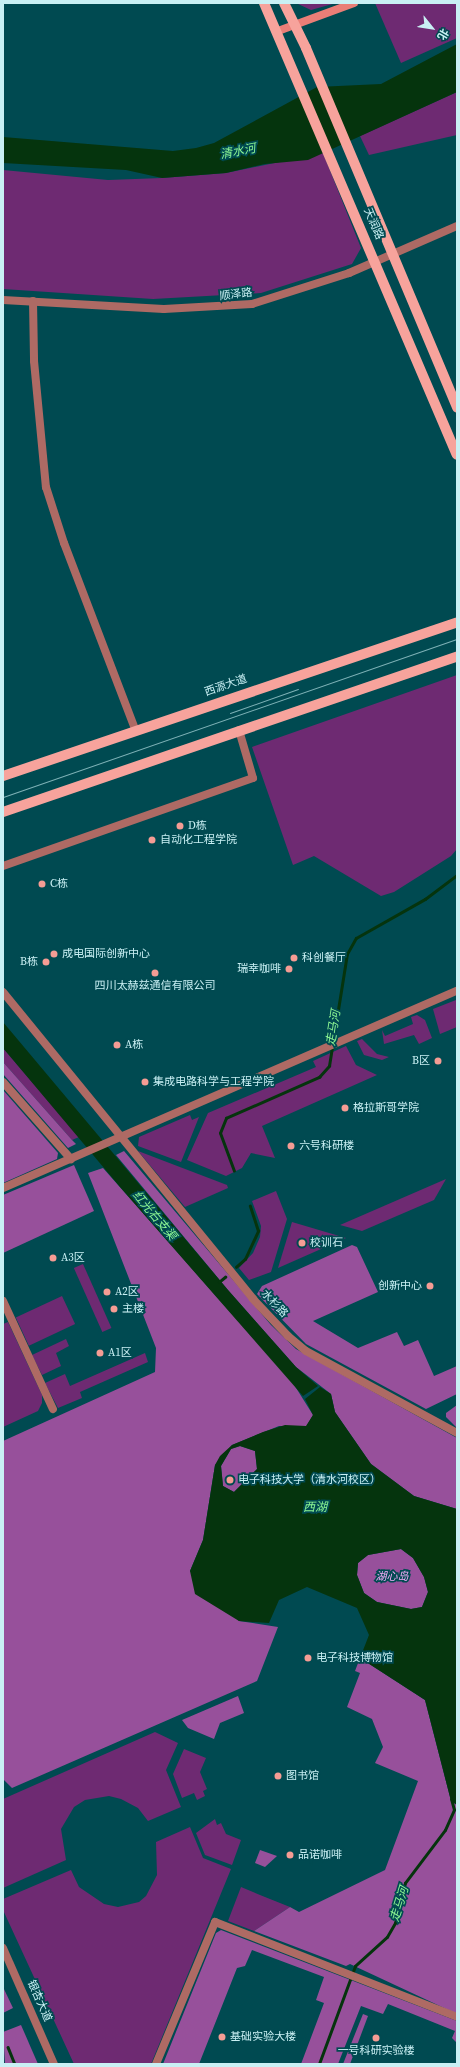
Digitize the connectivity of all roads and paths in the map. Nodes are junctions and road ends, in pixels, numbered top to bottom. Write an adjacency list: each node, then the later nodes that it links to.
1 (264, 3): 5 (main road, 天润路)
2 (284, 3): 4 (main road, 天润路)
3 (354, 3): 4 (street)
4 (295, 25): 5 (street); 7 (main road, 天润路)
5 (278, 31): 8 (main road, 天润路)
6 (457, 226): 7 (street, 顺泽路)
7 (392, 255): 8 (street, 顺泽路); 11 (main road, 天润路)
8 (376, 262): 10 (street, 顺泽路); 12 (main road, 天润路)
9 (3, 300): 10 (street, 顺泽路)
10 (33, 301): 15 (street)
11 (457, 408)
12 (457, 455)
13 (457, 622): 15 (main road, 西源大道)
14 (457, 657): 16 (main road)
15 (135, 730): 17 (main road, 西源大道)
16 (239, 730): 18 (main road); 19 (street)
17 (3, 776)
18 (3, 812)
19 (3, 866)
20 (3, 992): 23 (street, 水杉路)
21 (457, 992): 23 (street)
22 (3, 1082): 24 (street)
23 (120, 1137): 24 (street); 28 (street, 水杉路)
24 (70, 1159): 25 (street)
25 (3, 1188)
26 (3, 1301): 27 (street)
27 (53, 1409)
28 (457, 1433)
29 (3, 1948): 31 (street, 银杏大道)
30 (457, 2017): 32 (street)
31 (54, 2064)
32 (156, 2064)

